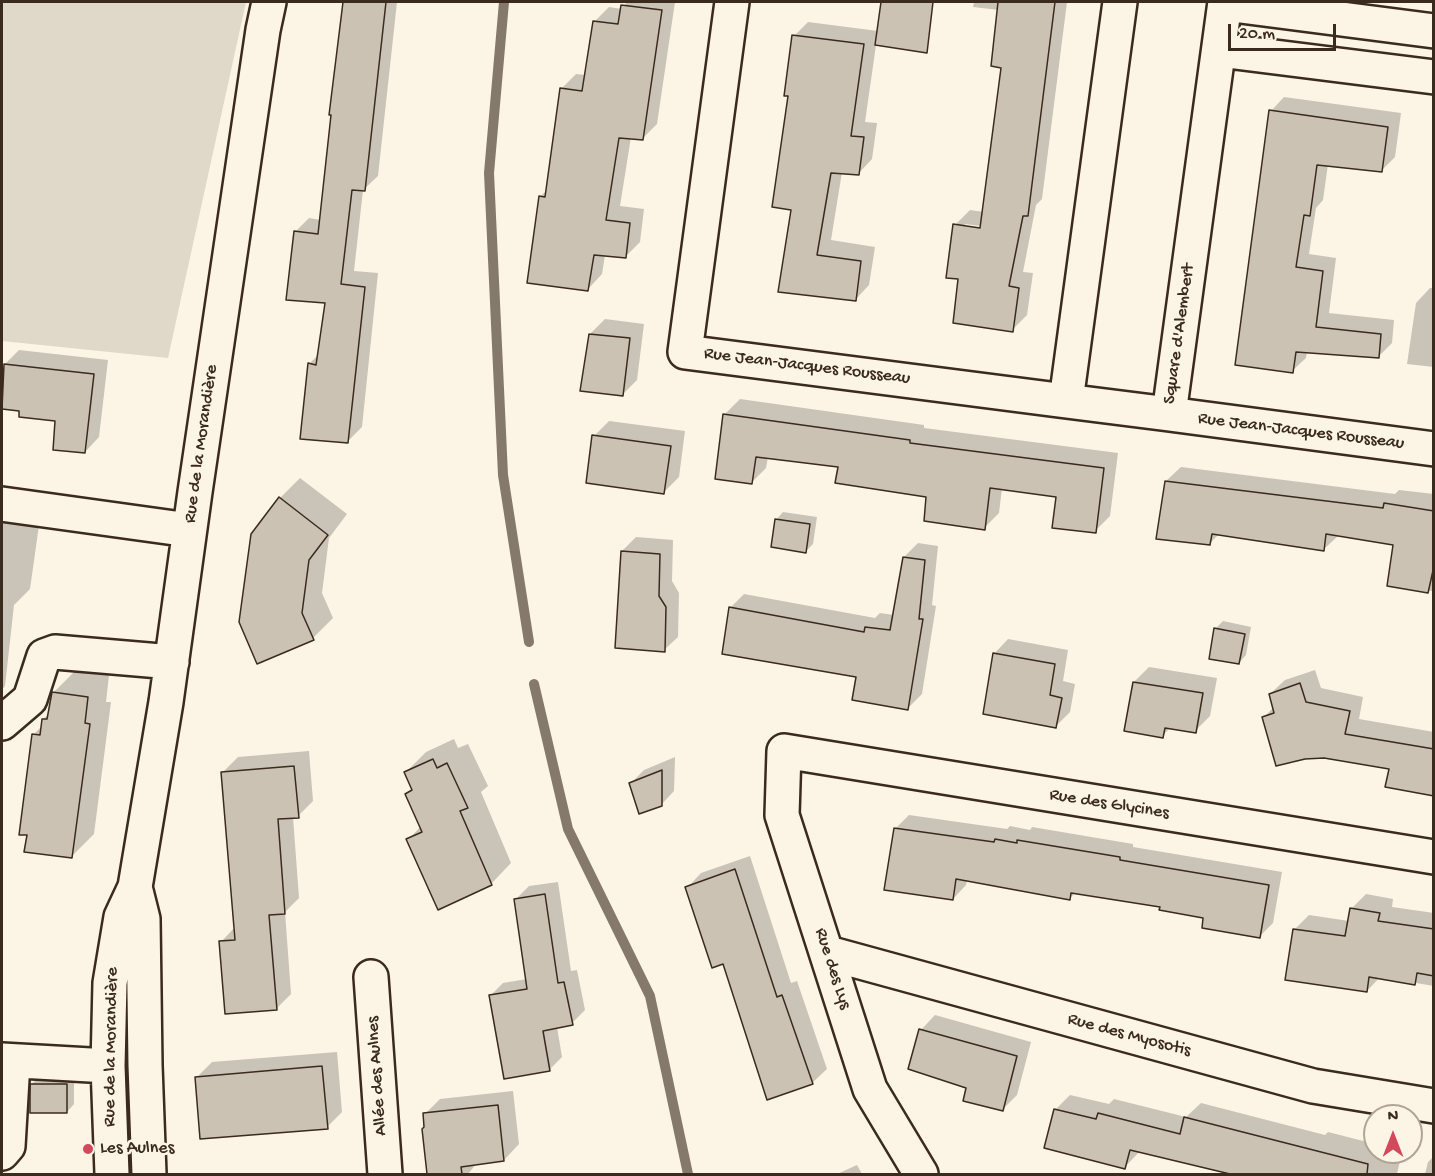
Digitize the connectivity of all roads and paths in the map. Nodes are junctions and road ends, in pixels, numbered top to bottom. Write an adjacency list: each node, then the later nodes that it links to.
1 (269, 2): 12 (street, Rue de la Morandière)
2 (732, 2): 8 (street, Rue Jean-Jacques Rousseau)
3 (1120, 2): 8 (street)
4 (1225, 3): 5 (street); 6 (street, Square d'Alembert)
5 (1434, 31)
6 (1219, 50): 7 (street); 9 (street, Square d'Alembert)
7 (1434, 77)
8 (1066, 400): 9 (street, Square d'Alembert)
9 (1169, 414): 10 (street, Rue Jean-Jacques Rousseau)
10 (1434, 449)
11 (2, 504): 12 (street)
12 (189, 530): 13 (street, Rue de la Morandière)
13 (172, 662): 14 (street); 17 (street, Rue de la Morandière)
14 (2, 723)
15 (784, 752): 16 (street, Rue des Glycines); 18 (street, Rue des Lys)
16 (1434, 857)
17 (135, 887): 21 (street, Rue de la Morandière); 25 (street, Rue de la Morandière)
18 (828, 954): 22 (street, Rue des Myosotis); 27 (street, Rue des Lys)
19 (371, 977): 26 (street, Allée des Aulnes)
20 (7, 1061): 21 (street); 23 (street)
21 (108, 1066): 24 (street, Rue de la Morandière)
22 (1434, 1106)
23 (2, 1153)
24 (112, 1174)
25 (149, 1174)
26 (385, 1174)
27 (921, 1174)

